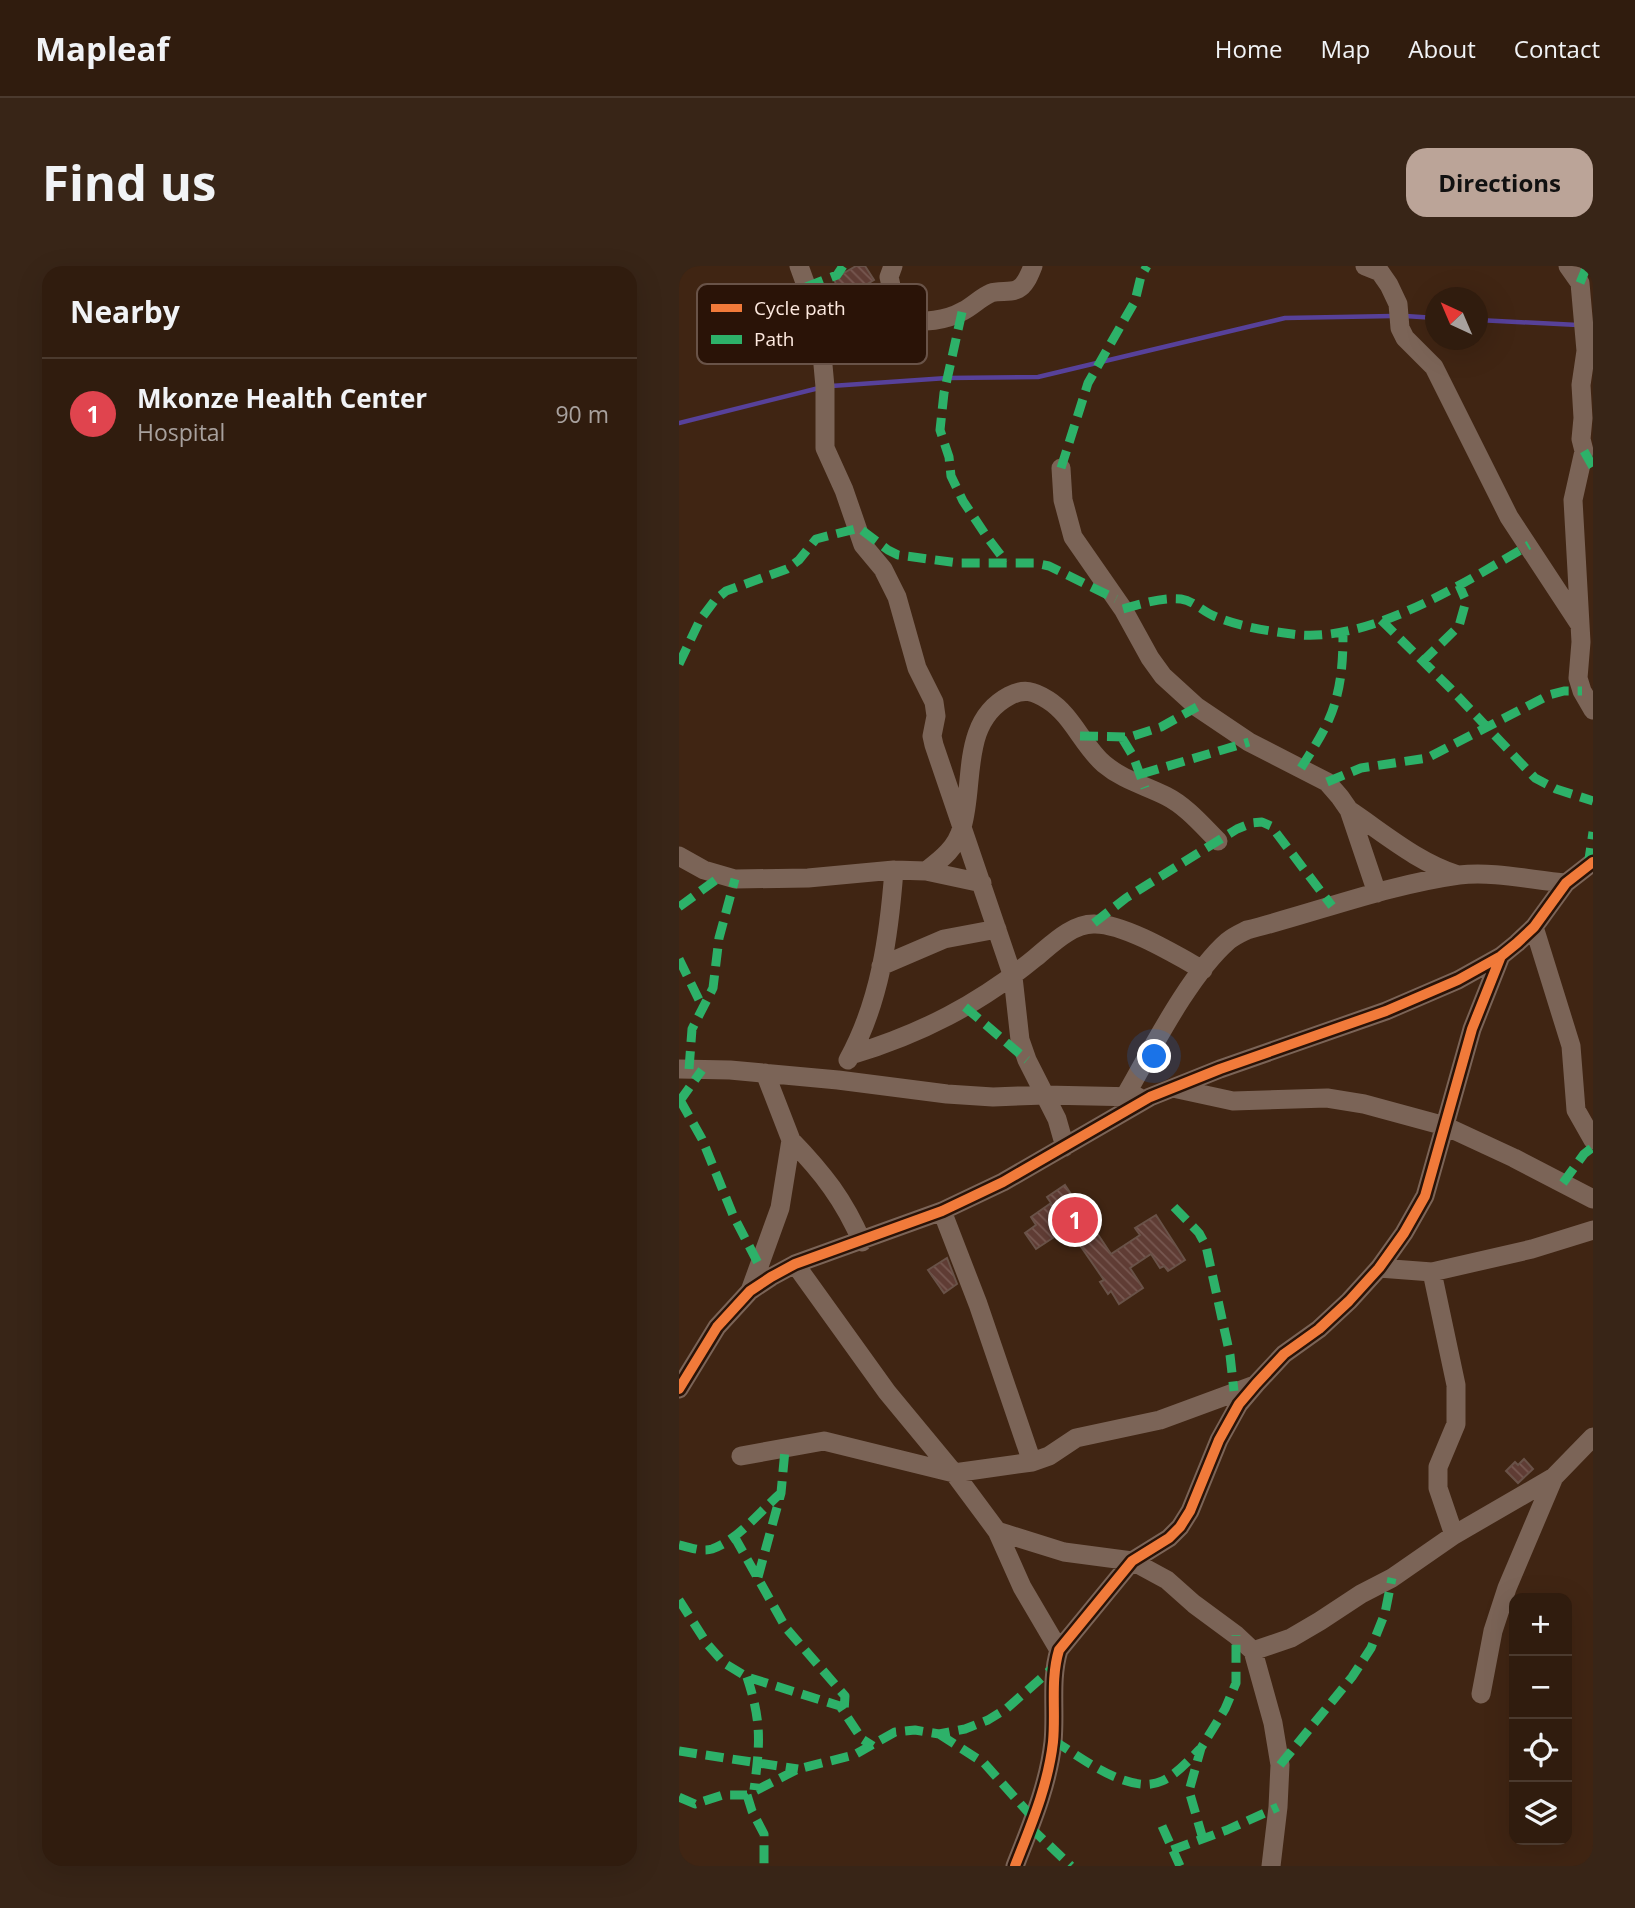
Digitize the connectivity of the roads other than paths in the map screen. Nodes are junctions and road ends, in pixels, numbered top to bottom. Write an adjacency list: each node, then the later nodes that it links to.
1 (799, 266): 6 (street)
2 (894, 266): 7 (street)
3 (1033, 266): 8 (street)
4 (1365, 266): 11 (street)
5 (1567, 266): 11 (street)
6 (806, 284)
7 (890, 284)
8 (927, 320)
9 (823, 364): 14 (street)
10 (1061, 468): 13 (street)
11 (1580, 626): 12 (street)
12 (1593, 710)
13 (1349, 810): 20 (street); 23 (street)
14 (963, 826): 15 (street); 19 (street); 21 (street)
15 (1218, 841)
16 (679, 856): 18 (street)
17 (1593, 862): 22 (street)
18 (894, 870): 19 (street); 27 (street)
19 (926, 871): 21 (street)
20 (1459, 876): 22 (street); 23 (street)
21 (982, 883): 25 (street)
22 (1566, 883): 24 (street)
23 (1377, 893): 28 (street)
24 (1534, 927): 26 (street); 40 (street)
25 (997, 929): 27 (street); 29 (street)
26 (1501, 957): 34 (street); 38 (street)
27 (881, 966): 30 (street)
28 (1203, 970): 29 (street); 36 (street)
29 (1013, 977): 30 (street); 35 (street)
30 (851, 1055): 33 (street)
31 (679, 1069): 32 (street)
32 (765, 1073): 33 (street); 39 (street)
33 (838, 1080): 35 (street)
34 (1173, 1088): 37 (street); 38 (street)
35 (1045, 1095): 36 (street); 41 (street)
36 (1125, 1097): 37 (street)
37 (1150, 1097): 41 (street)
38 (1445, 1126): 42 (street); 47 (street)
39 (792, 1140): 45 (street); 49 (street)
40 (1593, 1140)
41 (1065, 1147): 43 (street)
42 (1593, 1199)
43 (942, 1211): 45 (street); 54 (street)
44 (1593, 1230): 48 (street)
45 (862, 1242): 46 (street)
46 (795, 1265): 49 (street); 55 (street)
47 (1379, 1268): 48 (street); 50 (street)
48 (1432, 1272): 58 (street)
49 (750, 1291): 51 (street)
50 (1255, 1384): 54 (street); 59 (street)
51 (679, 1389)
52 (1593, 1437): 56 (street)
53 (741, 1456): 55 (street)
54 (1032, 1462): 55 (street)
55 (954, 1473): 57 (street)
56 (1554, 1478): 58 (street); 62 (street)
57 (997, 1531): 59 (street); 60 (street)
58 (1454, 1535): 61 (street)
59 (1132, 1561): 60 (street); 61 (street)
60 (1059, 1650): 63 (street)
61 (1253, 1651): 64 (street)
62 (1481, 1694)
63 (1014, 1866)
64 (1271, 1866)

